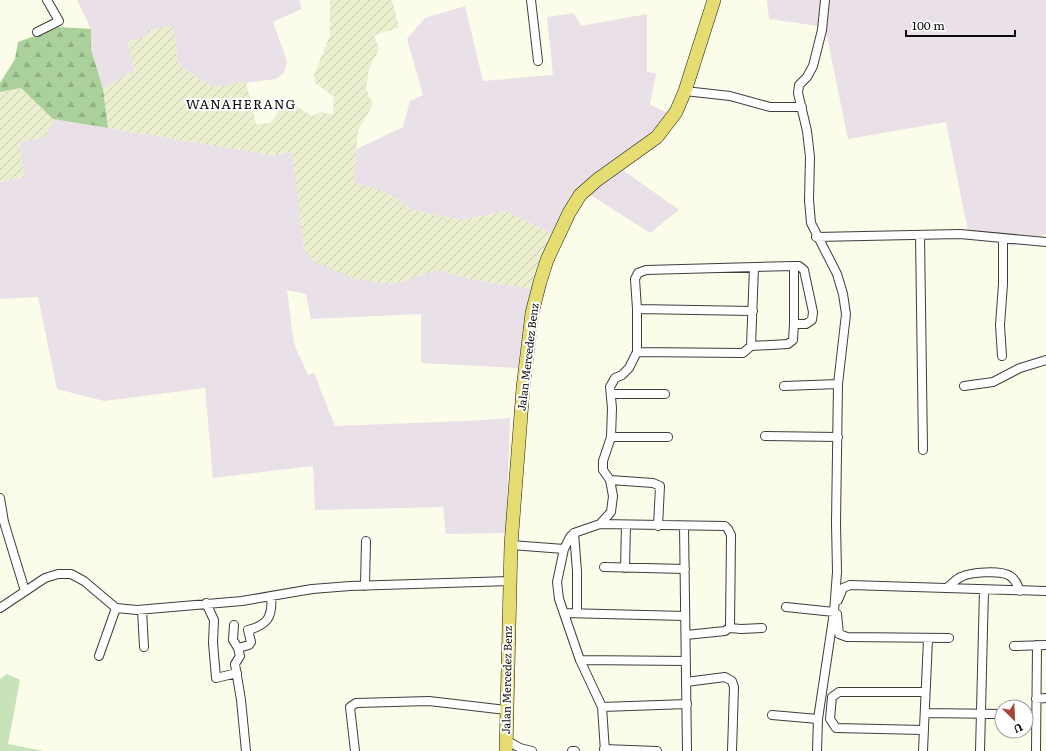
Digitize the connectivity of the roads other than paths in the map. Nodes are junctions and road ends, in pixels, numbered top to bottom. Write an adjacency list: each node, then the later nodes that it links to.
1 (47, 0): 5 (street)
2 (531, 0): 6 (street)
3 (714, 0): 7 (main road, Jalan Mercedez Benz)
4 (824, 0): 8 (street)
5 (37, 32)
6 (538, 61)
7 (685, 91): 8 (street); 40 (main road, Jalan Mercedez Benz)
8 (802, 107): 10 (street)
9 (920, 235): 10 (street); 11 (street); 31 (street)
10 (816, 237): 22 (street)
11 (1003, 238): 12 (street); 20 (street)
12 (1046, 242)
13 (794, 266): 14 (street); 17 (street); 17 (street)
14 (754, 267): 15 (street); 16 (street)
15 (637, 309): 16 (street); 19 (street)
16 (753, 311): 18 (street)
17 (794, 324): 18 (street)
18 (751, 346): 19 (street)
19 (637, 352): 25 (street)
20 (1002, 356)
21 (1046, 360): 24 (street)
22 (838, 384): 23 (street); 30 (street)
23 (784, 386)
24 (964, 386)
25 (612, 394): 26 (street); 27 (street)
26 (665, 394)
27 (611, 436): 29 (street); 32 (street)
28 (765, 436): 30 (street)
29 (668, 437)
30 (838, 437): 58 (street)
31 (923, 450)
32 (610, 480): 34 (street); 36 (street)
33 (0, 498): 49 (street)
34 (600, 524): 35 (street); 38 (street)
35 (626, 525): 36 (street); 43 (street)
36 (658, 526): 37 (street)
37 (684, 526): 44 (street); 63 (street)
38 (574, 532): 41 (street); 60 (street)
39 (366, 541): 46 (street)
40 (511, 545): 41 (street); 45 (main road, Jalan Mercedez Benz)
41 (564, 549): 59 (street)
42 (604, 567): 43 (street)
43 (625, 568): 44 (street)
44 (685, 570): 61 (street)
45 (510, 581): 46 (street); 83 (main road, Jalan Mercedez Benz)
46 (365, 586): 52 (street)
47 (948, 587): 48 (street); 50 (street); 67 (street)
48 (984, 590): 50 (street); 85 (street)
49 (25, 591): 54 (street); 55 (street)
50 (1020, 591): 51 (street)
51 (1046, 591)
52 (271, 596): 53 (street); 72 (street)
53 (206, 603): 57 (street); 76 (street)
54 (1, 606)
55 (116, 608): 57 (street); 73 (street)
56 (786, 608): 58 (street)
57 (142, 610): 71 (street)
58 (834, 612): 89 (street)
59 (564, 613): 60 (street); 74 (street)
60 (577, 613): 61 (street)
61 (685, 616): 65 (street)
62 (234, 625): 72 (street)
63 (730, 628): 64 (street); 65 (street)
64 (762, 628)
65 (686, 635): 75 (street)
66 (949, 638): 67 (street)
67 (928, 639): 78 (street)
68 (1037, 645): 69 (street); 70 (street); 80 (street)
69 (1046, 645)
70 (1014, 646)
71 (144, 647)
72 (238, 648): 76 (street)
73 (99, 656)
74 (580, 660): 75 (street); 82 (street)
75 (686, 661): 77 (street)
76 (237, 673): 95 (street)
77 (686, 682): 81 (street); 100 (street)
78 (925, 692): 84 (street); 90 (street)
79 (1046, 698): 80 (street)
80 (1036, 699): 87 (street)
81 (687, 704): 82 (street); 99 (street)
82 (602, 707): 94 (street)
83 (506, 710): 93 (main road, Jalan Mercedez Benz); 96 (street)
84 (924, 713): 85 (street); 90 (street)
85 (982, 714): 86 (street); 103 (street)
86 (994, 714)
87 (1036, 714): 91 (street)
88 (772, 715): 89 (street)
89 (818, 719): 101 (street)
90 (923, 730): 102 (street)
91 (1036, 730): 92 (street); 104 (street)
92 (1046, 730)
93 (506, 746): 97 (street)
94 (604, 750): 98 (street)
95 (246, 751)
96 (355, 751)
97 (532, 751)
98 (657, 751)
99 (687, 751)
100 (732, 751)
101 (817, 751)
102 (923, 751)
103 (980, 751)
104 (1036, 751)

